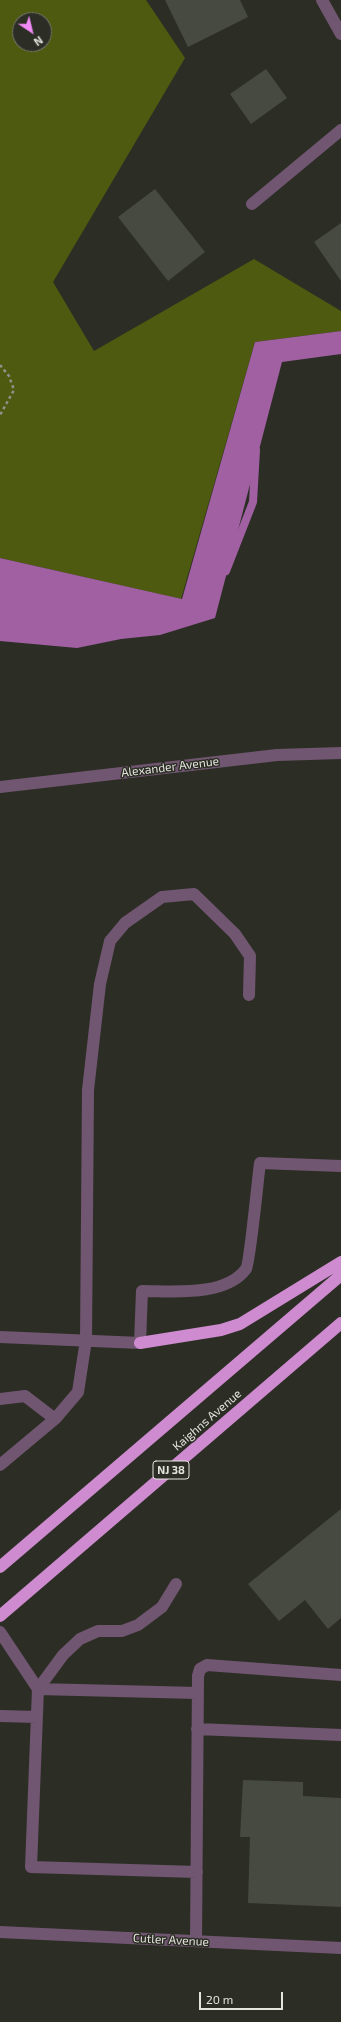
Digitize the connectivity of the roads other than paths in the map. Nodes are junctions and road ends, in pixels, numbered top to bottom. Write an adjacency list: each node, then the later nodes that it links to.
1 (322, 0): 2 (street)
2 (341, 34)
3 (341, 130): 4 (street)
4 (252, 204)
5 (341, 753): 6 (street, Alexander Avenue)
6 (0, 786)
7 (249, 995): 13 (street)
8 (341, 1166): 14 (street)
9 (341, 1262): 14 (highway)
10 (341, 1275): 18 (highway, Kaighns Avenue)
11 (341, 1324): 20 (highway, Kaighns Avenue / NJ 38)
12 (0, 1337): 13 (street)
13 (86, 1340): 14 (street); 16 (street)
14 (140, 1343)
15 (0, 1399): 16 (street)
16 (55, 1418): 17 (street)
17 (0, 1465)
18 (0, 1567)
19 (176, 1584): 23 (street)
20 (0, 1616)
21 (0, 1632): 23 (street)
22 (341, 1675): 24 (street)
23 (38, 1689): 24 (street); 26 (street)
24 (197, 1693): 27 (street)
25 (0, 1716): 26 (street)
26 (37, 1717): 29 (street)
27 (197, 1729): 28 (street); 29 (street)
28 (341, 1734)
29 (197, 1872): 31 (street)
30 (0, 1932): 31 (street, Cutler Avenue)
31 (196, 1941): 32 (street, Cutler Avenue)
32 (341, 1948)

